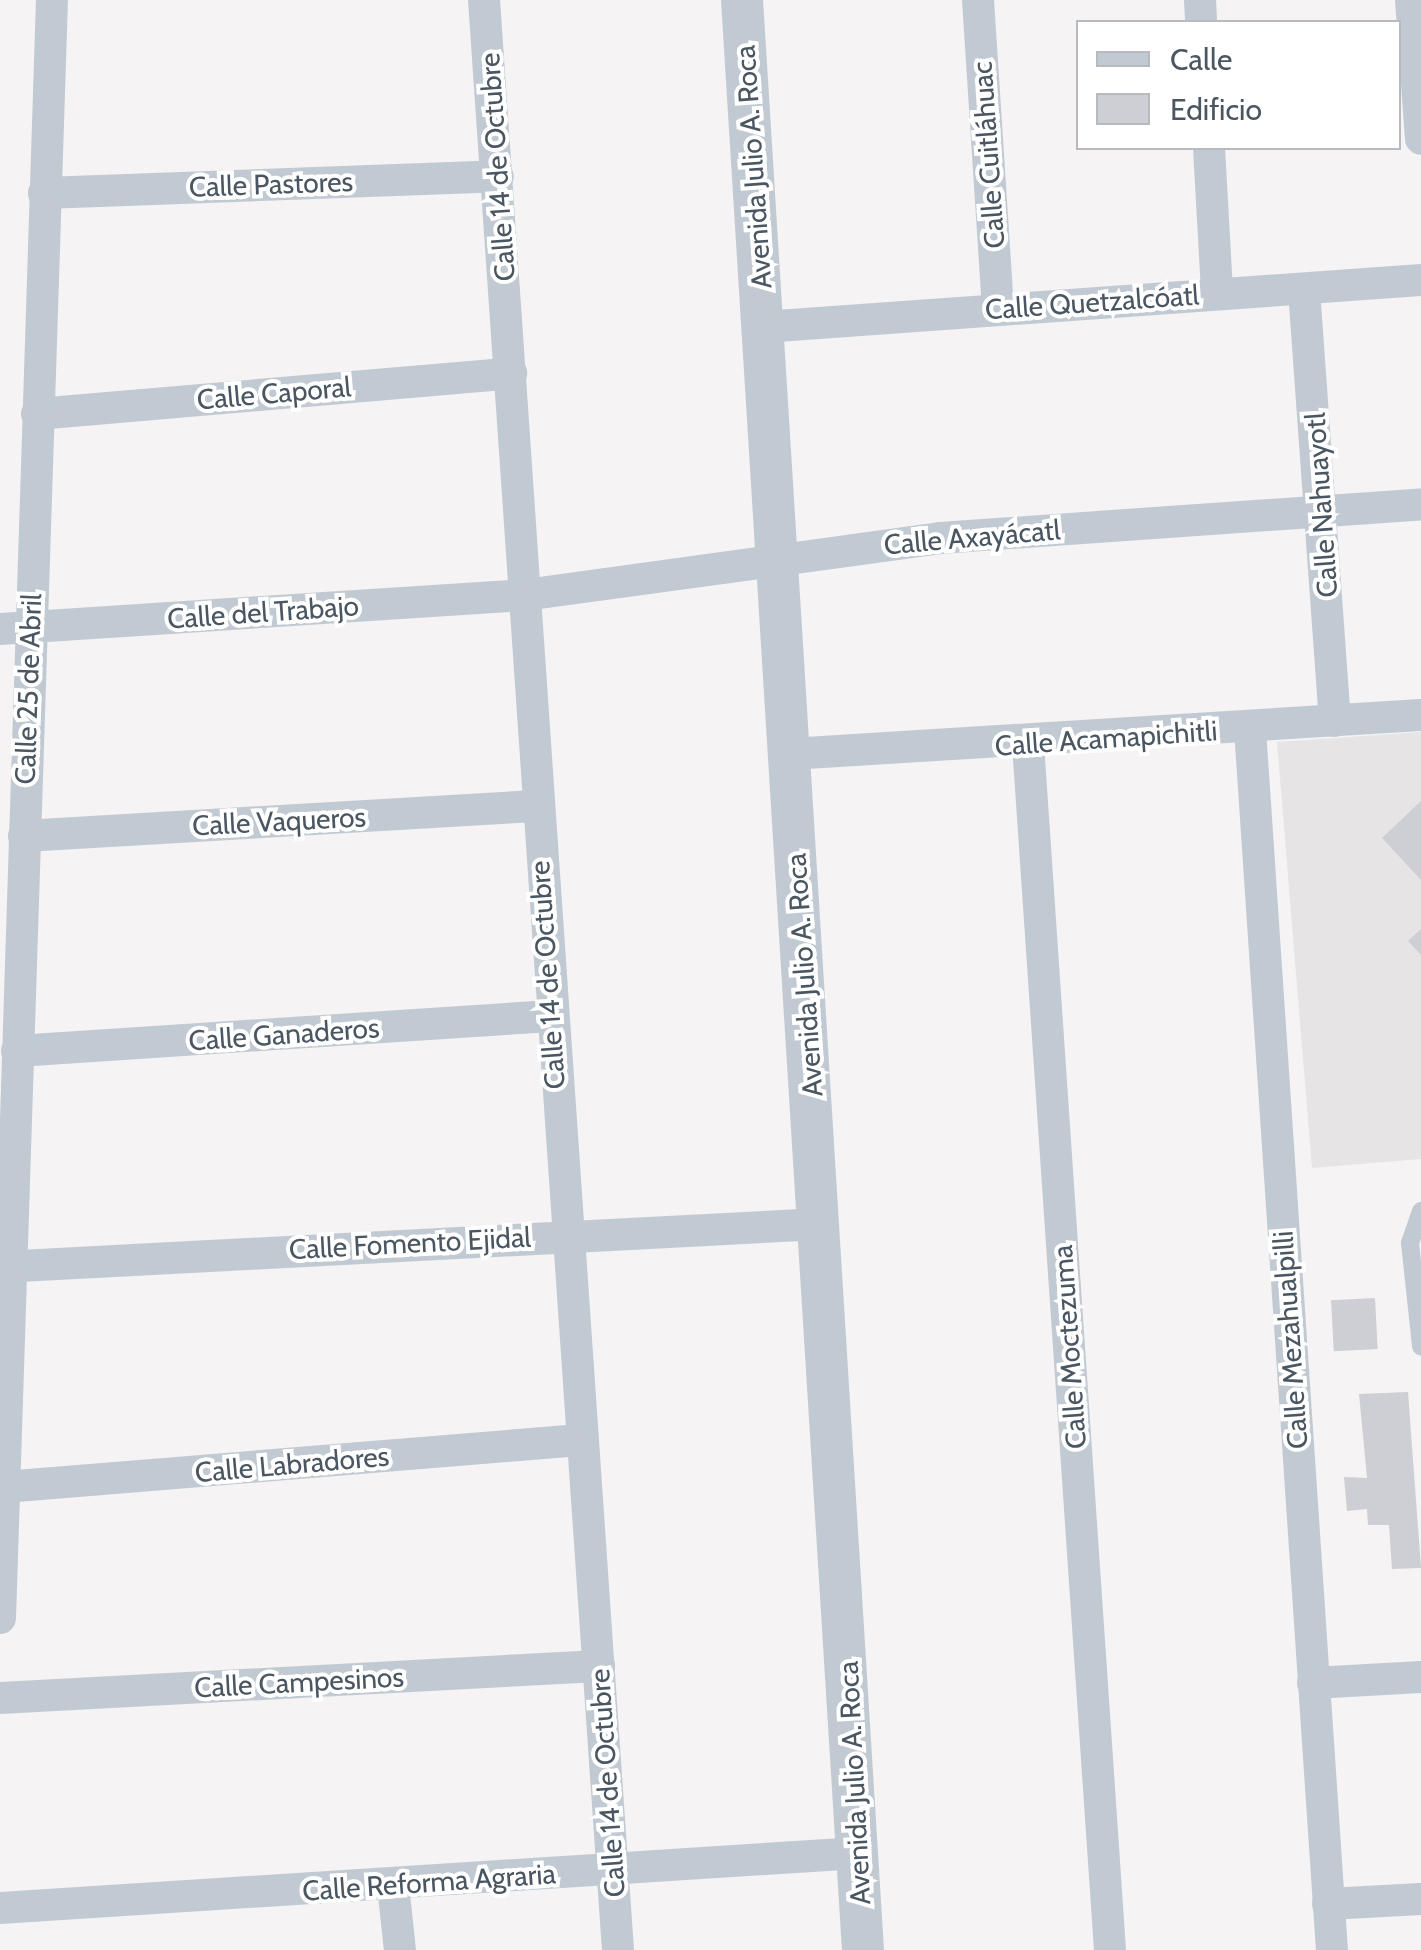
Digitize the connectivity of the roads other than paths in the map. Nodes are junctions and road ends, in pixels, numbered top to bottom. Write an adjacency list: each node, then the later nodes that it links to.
1 (52, 0): 9 (street, Calle 25 de Abril)
2 (484, 0): 8 (street, Calle 14 de Octubre)
3 (742, 0): 14 (street, Avenida Julio A. Roca)
4 (978, 0): 13 (street, Calle Cuitláhuac)
5 (1411, 0): 6 (street)
6 (1421, 138)
7 (1209, 150): 12 (street)
8 (498, 176): 9 (street, Calle Pastores); 15 (street, Calle 14 de Octubre)
9 (44, 193): 16 (street, Calle 25 de Abril)
10 (1421, 280): 11 (street, Calle Quetzalcóatl)
11 (1304, 290): 12 (street, Calle Quetzalcóatl); 18 (street, Calle Nahuayotl)
12 (1217, 292): 13 (street, Calle Quetzalcóatl)
13 (998, 309): 14 (street, Calle Quetzalcóatl)
14 (764, 326): 19 (street, Avenida Julio A. Roca)
15 (511, 373): 16 (street, Calle Caporal); 20 (street, Calle 14 de Octubre)
16 (38, 414): 21 (street, Calle 25 de Abril)
17 (1421, 504): 18 (street, Calle Axayácatl)
18 (1324, 510): 19 (street, Calle Axayácatl); 23 (street, Calle Nahuayotl)
19 (773, 556): 20 (street, Calle Axayácatl); 26 (street, Avenida Julio A. Roca)
20 (525, 595): 21 (street, Calle del Trabajo); 27 (street, Calle 14 de Octubre)
21 (15, 629): 28 (street, Calle 25 de Abril)
22 (1421, 716): 23 (street, Calle Acamapichitli)
23 (1335, 720): 24 (street, Calle Acamapichitli)
24 (1250, 729): 25 (street, Calle Acamapichitli); 41 (street, Calle Mezahualpilli)
25 (1028, 744): 26 (street, Calle Acamapichitli); 52 (street, Calle Moctezuma)
26 (790, 754): 32 (street, Avenida Julio A. Roca)
27 (534, 806): 28 (street, Calle Vaqueros); 29 (street, Calle 14 de Octubre)
28 (24, 836): 30 (street, Calle 25 de Abril)
29 (551, 1016): 30 (street, Calle Ganaderos); 33 (street, Calle 14 de Octubre)
30 (17, 1051): 34 (street, Calle 25 de Abril)
31 (1421, 1211): 35 (lane)
32 (820, 1224): 33 (street, Calle Fomento Ejidal); 43 (street, Avenida Julio A. Roca)
33 (566, 1234): 34 (street, Calle Fomento Ejidal); 36 (street, Calle 14 de Octubre)
34 (6, 1266): 37 (street, Calle 25 de Abril)
35 (1421, 1346)
36 (580, 1440): 37 (street, Calle Labradores); 39 (street, Calle 14 de Octubre)
37 (4, 1487): 38 (street, Calle 25 de Abril)
38 (0, 1618)
39 (599, 1666): 42 (street, Calle Campesinos); 44 (street, Calle 14 de Octubre)
40 (1421, 1677): 41 (street)
41 (1313, 1683): 47 (street, Calle Mezahualpilli)
42 (0, 1698)
43 (858, 1853): 44 (street, Calle Reforma Agraria); 51 (street, Avenida Julio A. Roca)
44 (613, 1868): 45 (street, Calle Reforma Agraria); 50 (street, Calle 14 de Octubre)
45 (394, 1886): 48 (street, Calle Reforma Agraria); 49 (street)
46 (1421, 1898): 47 (street)
47 (1328, 1904): 53 (street, Calle Mezahualpilli)
48 (0, 1908)
49 (400, 1950)
50 (618, 1950)
51 (863, 1950)
52 (1110, 1950)
53 (1332, 1950)

